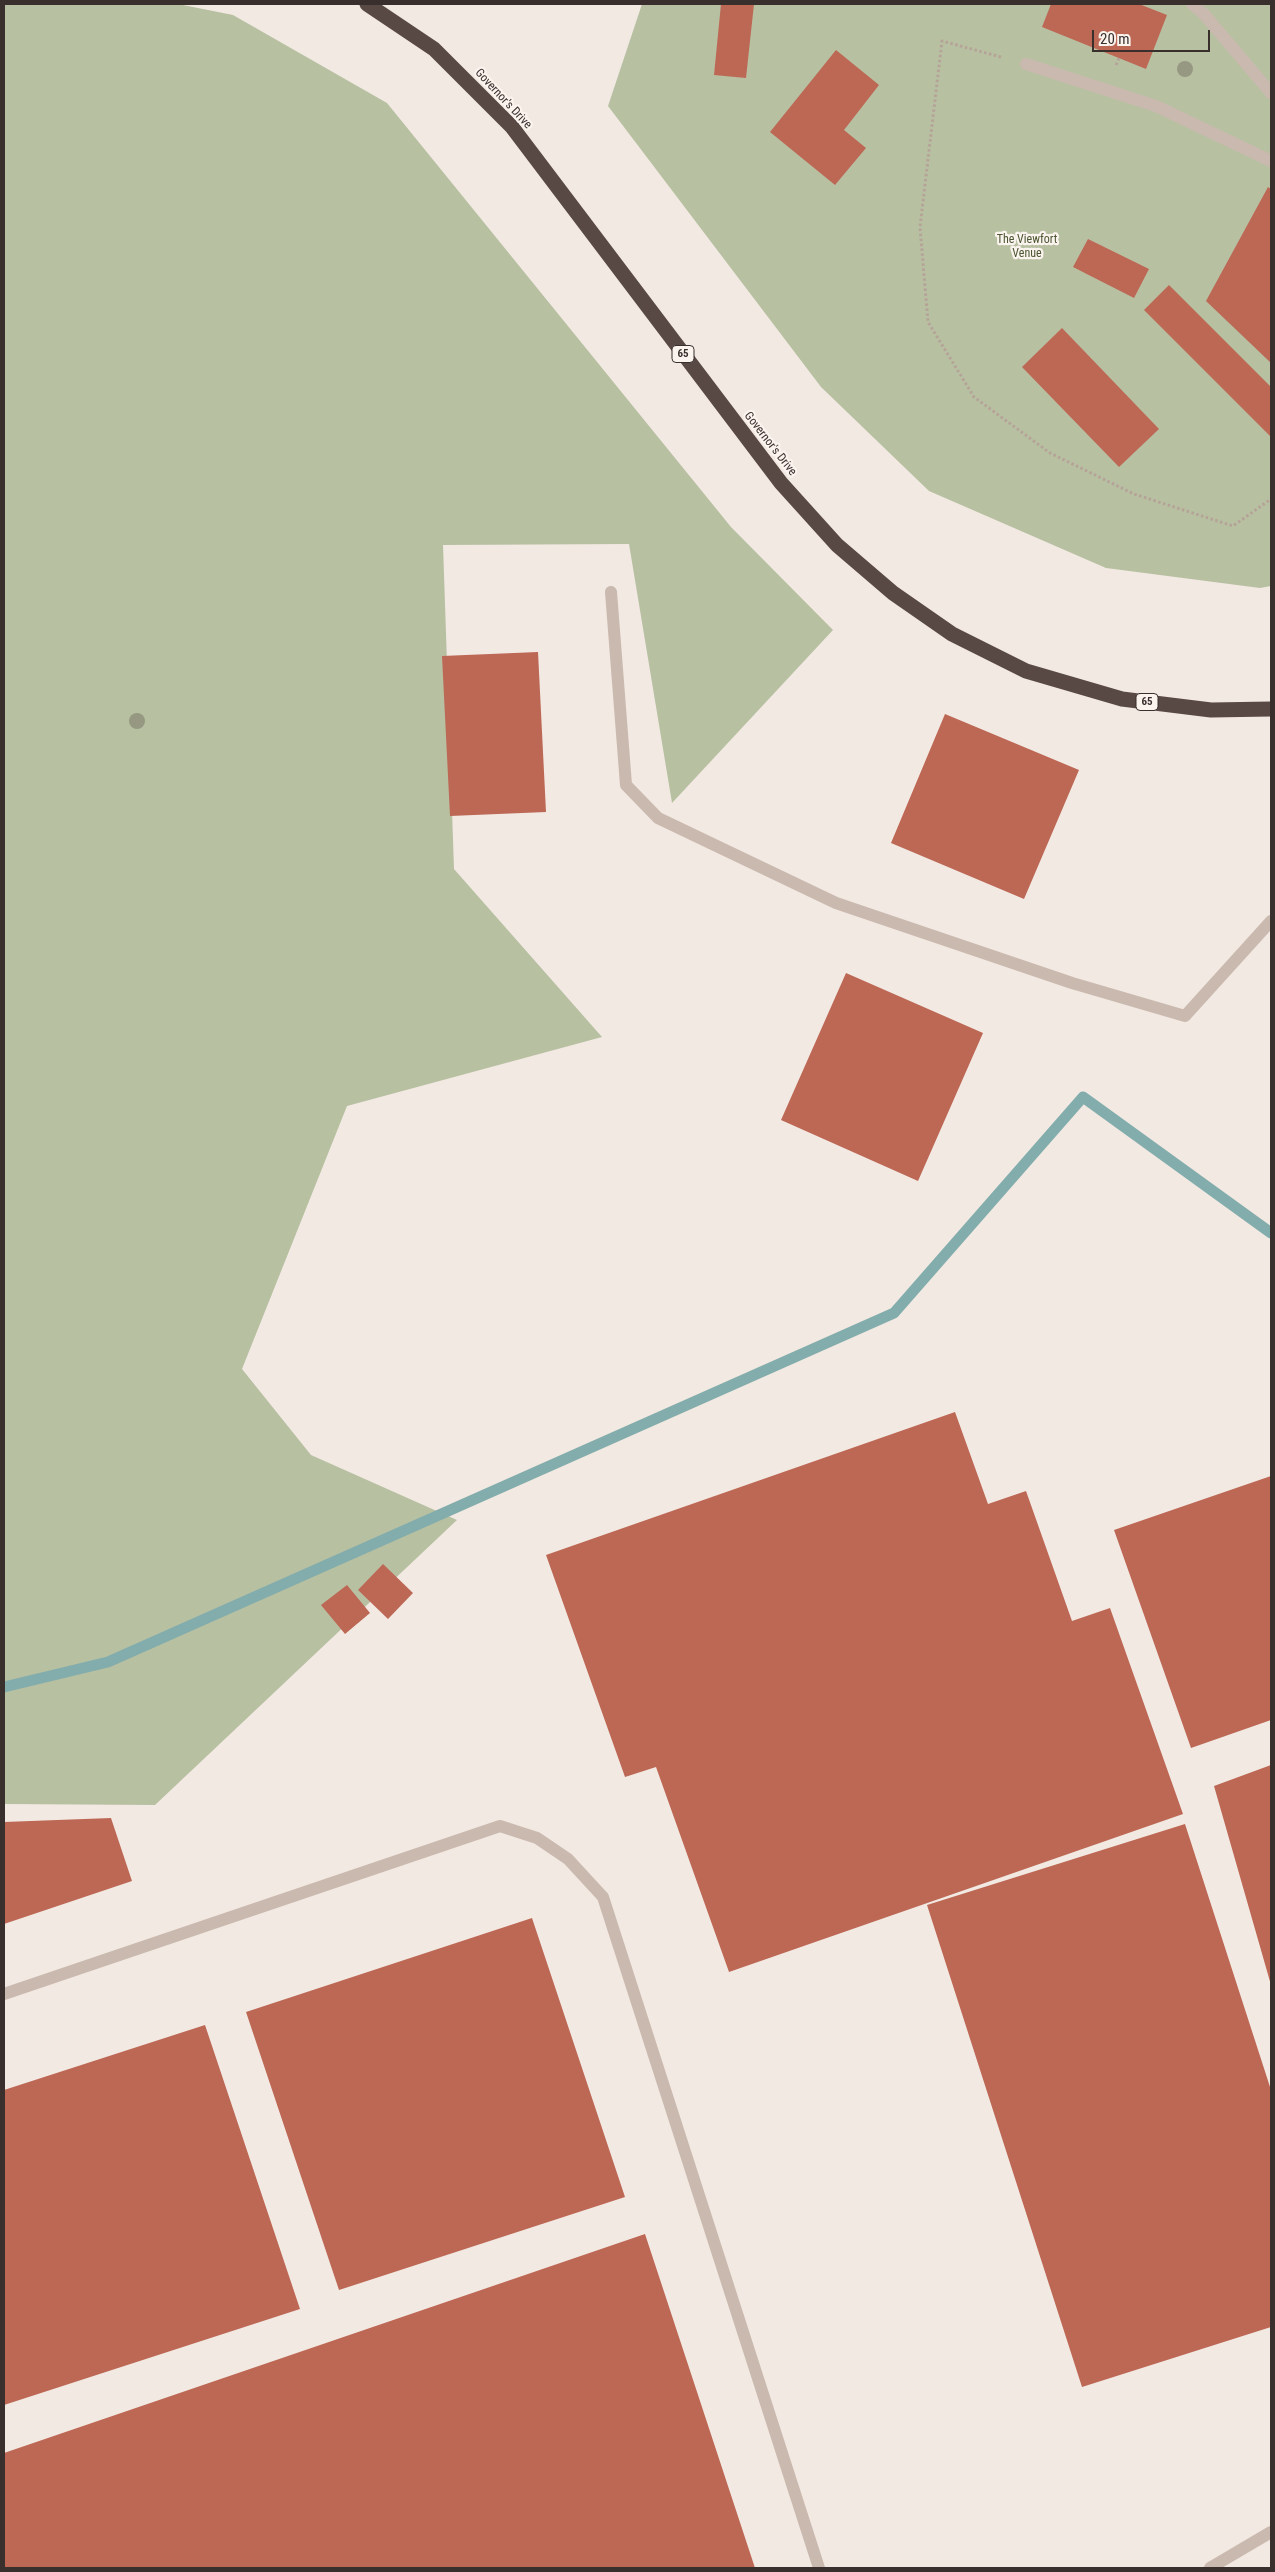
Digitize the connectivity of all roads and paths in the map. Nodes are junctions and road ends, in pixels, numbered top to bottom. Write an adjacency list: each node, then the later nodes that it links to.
1 (367, 4): 8 (highway, Governor's Drive / 65)
2 (1192, 4): 4 (lane)
3 (1026, 64): 5 (lane); 6 (path)
4 (1271, 93)
5 (1271, 161)
6 (1271, 499)
7 (611, 592): 9 (lane)
8 (1271, 709)
9 (1271, 921)
10 (4, 1994): 12 (lane)
11 (1271, 2532): 13 (lane)
12 (819, 2568)
13 (1210, 2568)

